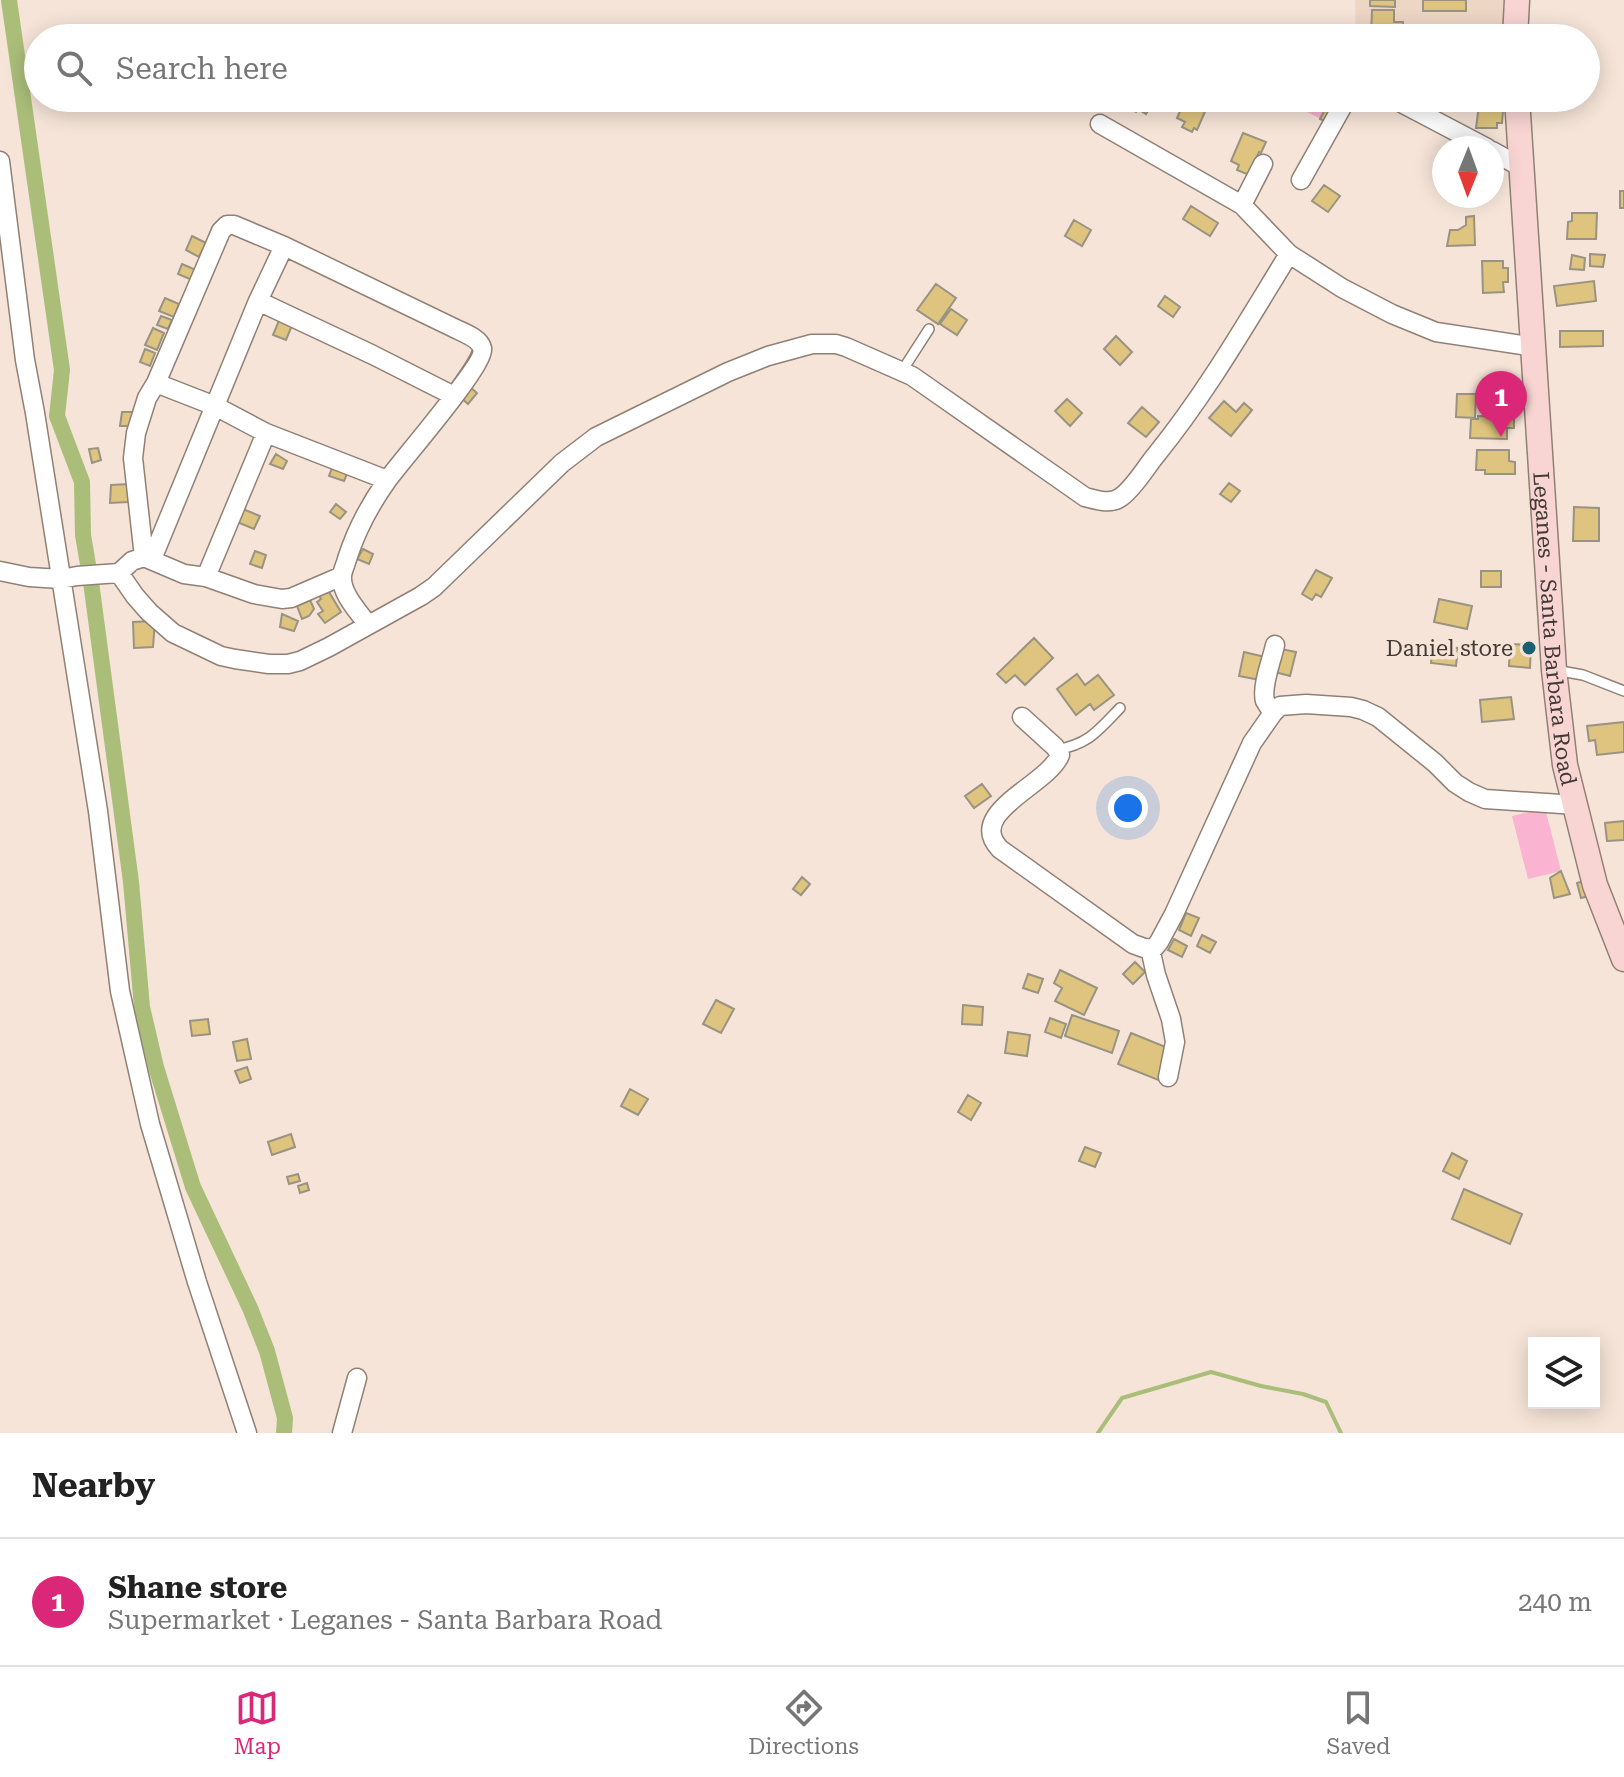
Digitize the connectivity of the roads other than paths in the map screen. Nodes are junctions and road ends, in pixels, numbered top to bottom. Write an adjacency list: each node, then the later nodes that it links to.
1 (1517, 0): 2 (main road)
2 (1515, 24)
3 (1339, 112): 12 (street)
4 (1419, 112): 7 (street)
5 (1518, 112): 11 (main road, Leganes - Santa Barbara Road)
6 (1100, 124): 13 (street)
7 (1464, 136)
8 (1504, 157): 11 (street)
9 (0, 161): 29 (street)
10 (1263, 164): 13 (street)
11 (1521, 167): 18 (main road, Leganes - Santa Barbara Road)
12 (1301, 180)
13 (1242, 205): 15 (street)
14 (284, 246): 16 (street); 20 (street); 21 (street)
15 (1289, 254): 18 (street); 19 (street)
16 (258, 301): 21 (street); 22 (street)
17 (929, 329): 19 (lane)
18 (1535, 347): 33 (main road, Leganes - Santa Barbara Road)
19 (902, 371): 31 (street)
20 (156, 383): 22 (street); 25 (street)
21 (454, 396): 24 (street)
22 (215, 406): 23 (street); 25 (street)
23 (266, 433): 24 (street); 30 (street)
24 (387, 480): 28 (street)
25 (148, 558): 27 (street); 30 (street)
26 (0, 571): 29 (street)
27 (113, 573): 29 (street); 31 (street)
28 (342, 576): 30 (street); 31 (street)
29 (69, 577): 44 (street)
30 (206, 577)
31 (368, 625)
32 (1275, 645): 36 (street)
33 (1554, 670): 34 (lane); 39 (main road, Leganes - Santa Barbara Road)
34 (1624, 691)
35 (1120, 708): 38 (lane)
36 (1273, 713): 39 (street); 40 (street)
37 (1022, 717): 38 (street)
38 (1056, 750): 40 (street)
39 (1576, 805): 41 (main road, Leganes - Santa Barbara Road)
40 (1150, 948): 42 (street)
41 (1624, 959)
42 (1168, 1077)
43 (357, 1378): 45 (street)
44 (247, 1433)
45 (342, 1433)

